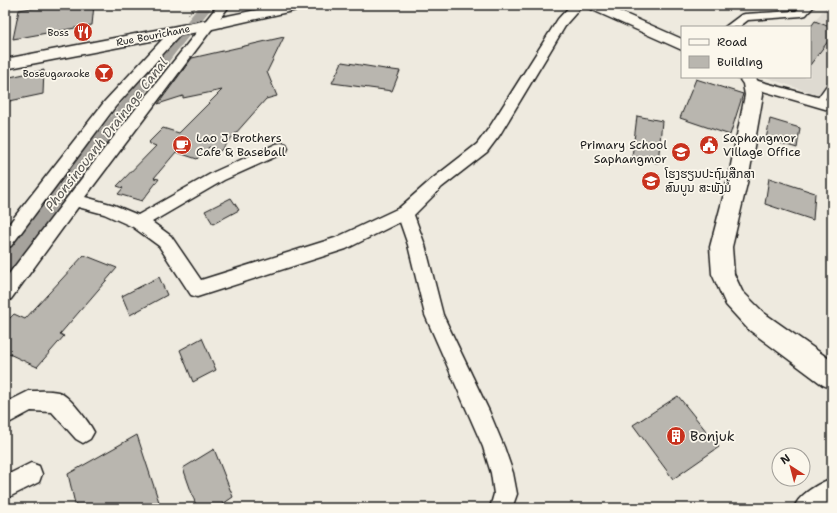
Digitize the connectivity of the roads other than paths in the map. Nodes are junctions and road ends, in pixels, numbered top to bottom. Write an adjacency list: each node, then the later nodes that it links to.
1 (224, 5): 6 (street)
2 (301, 5): 6 (street, Rue Bourichane)
3 (577, 5): 17 (street)
4 (593, 5): 9 (street)
5 (809, 5): 7 (street)
6 (208, 25): 8 (street, Rue Bourichane); 16 (street)
7 (732, 26)
8 (177, 31): 10 (street, Rue Bourichane); 19 (street)
9 (681, 44)
10 (5, 64)
11 (748, 80): 13 (street); 21 (street)
12 (832, 83): 13 (lane)
13 (819, 102): 14 (street)
14 (832, 106)
15 (281, 148): 18 (street)
16 (75, 200): 18 (street); 20 (street)
17 (405, 213): 18 (street); 27 (street)
18 (139, 222)
19 (5, 240)
20 (5, 293)
21 (832, 376)
22 (5, 415): 23 (street)
23 (83, 432)
24 (31, 474): 25 (street)
25 (5, 488)
26 (832, 489): 28 (street)
27 (501, 508)
28 (805, 508)

